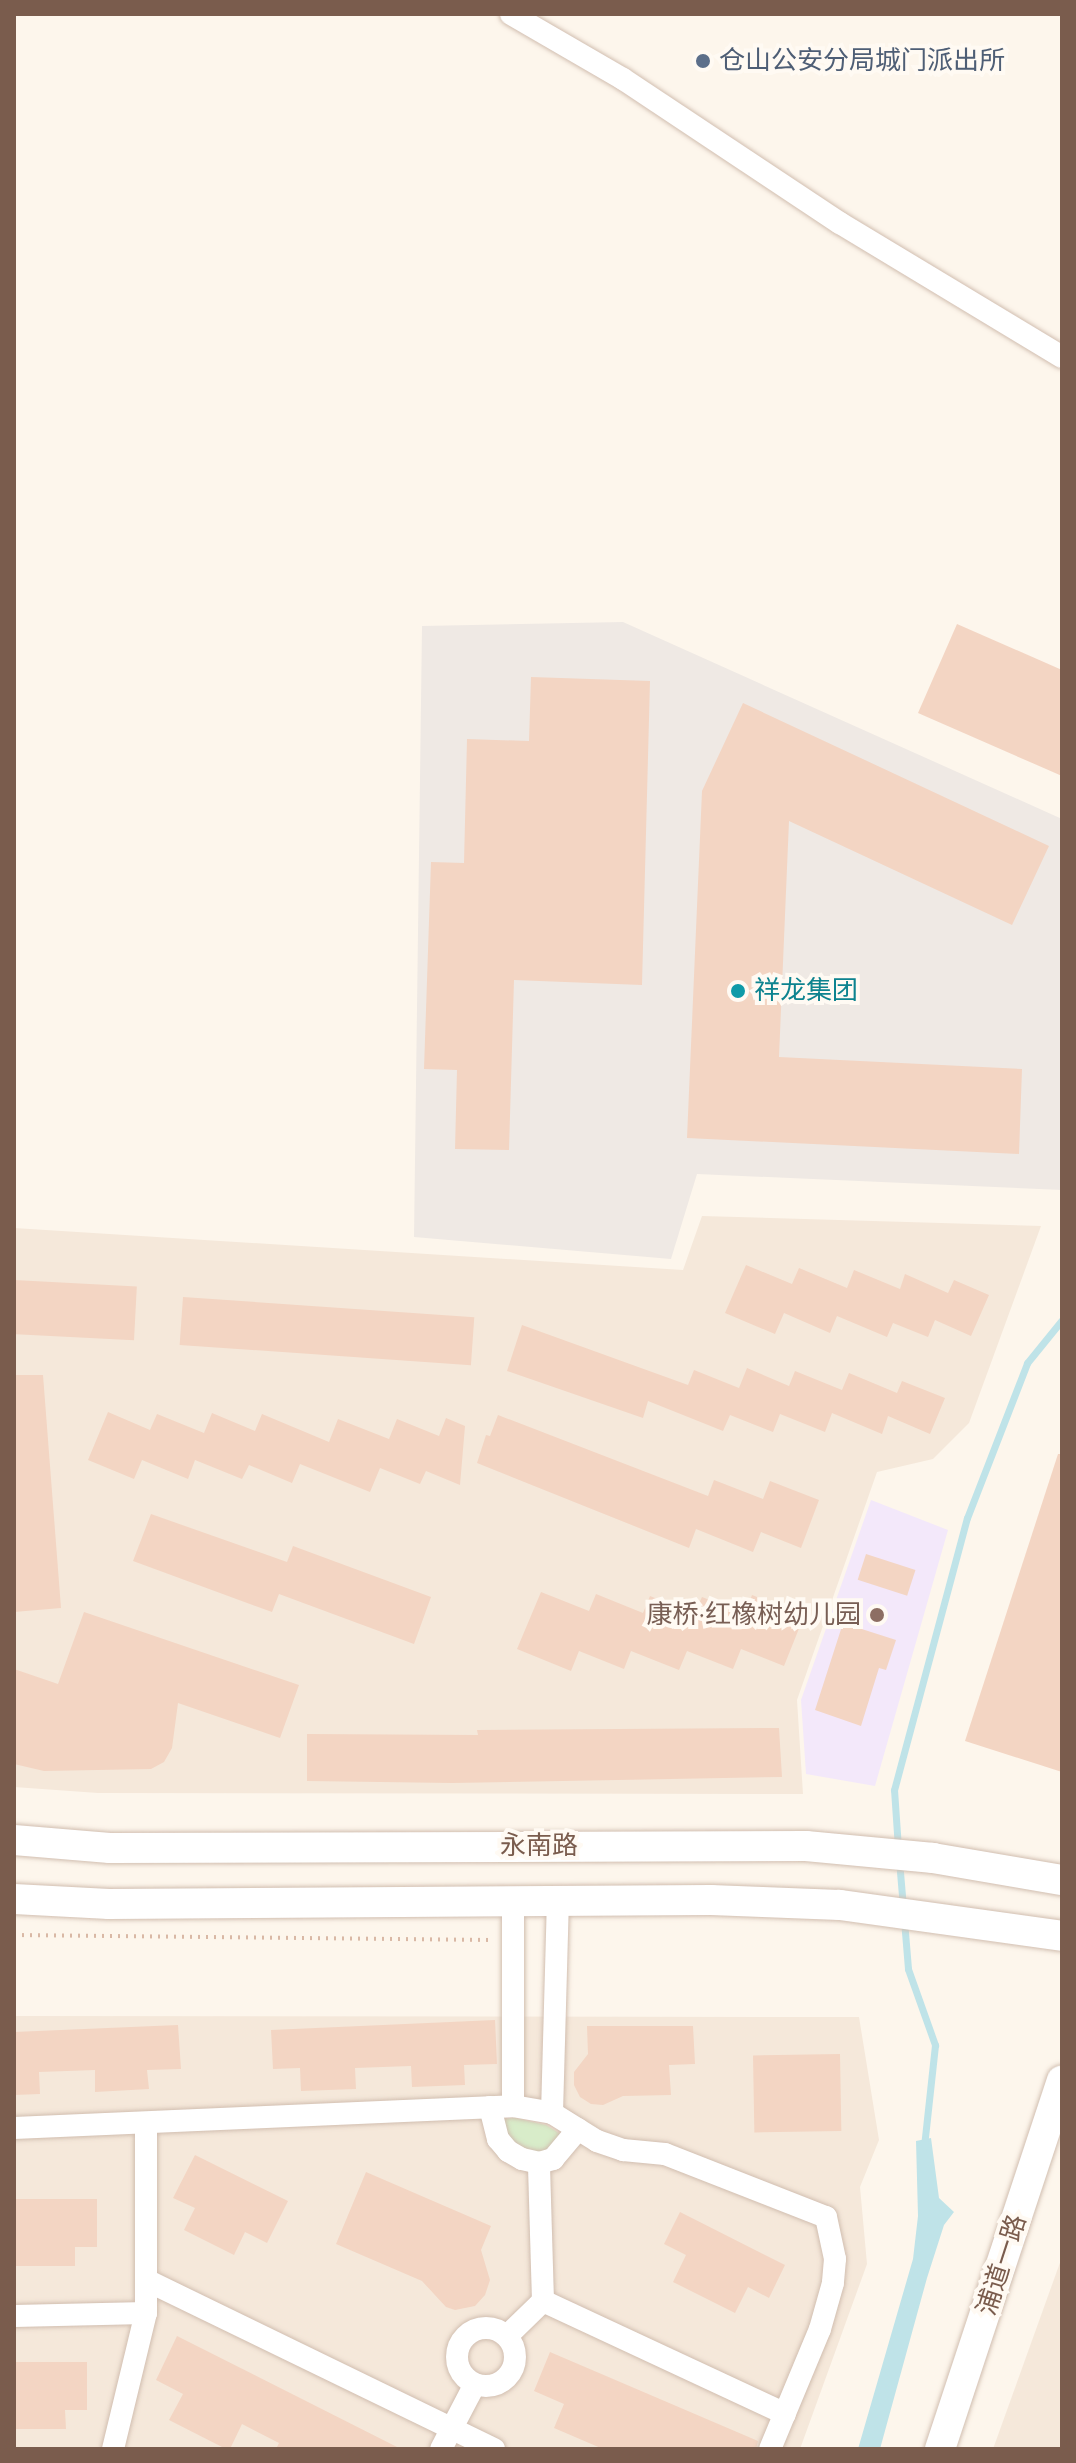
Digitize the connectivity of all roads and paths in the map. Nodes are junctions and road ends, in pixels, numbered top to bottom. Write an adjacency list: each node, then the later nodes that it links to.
1 (511, 14): 2 (street)
2 (1062, 357)
3 (14, 1840): 4 (main road, 永南路)
4 (1062, 1880)
5 (14, 1899): 6 (main road)
6 (513, 1902): 7 (main road); 10 (street)
7 (558, 1902): 9 (main road); 14 (street)
8 (14, 1935): 10 (path)
9 (1062, 1936)
10 (513, 1940): 12 (street)
11 (1062, 2081): 31 (main road, 浦道一路)
12 (513, 2106): 13 (street); 14 (street)
13 (490, 2107): 15 (street); 18 (street)
14 (552, 2113): 17 (street)
15 (146, 2123): 16 (street); 19 (street)
16 (14, 2128)
17 (578, 2129): 18 (street); 25 (street)
18 (539, 2163): 20 (street)
19 (146, 2280): 21 (street); 26 (street)
20 (543, 2301): 23 (street); 25 (street)
21 (146, 2313): 22 (street); 27 (street)
22 (14, 2316)
23 (507, 2336): 24 (street); 24 (street)
24 (475, 2384): 26 (street)
25 (785, 2414): 30 (street)
26 (451, 2428): 28 (street); 29 (street)
27 (113, 2449)
28 (441, 2449)
29 (494, 2449)
30 (770, 2449)
31 (940, 2449)

